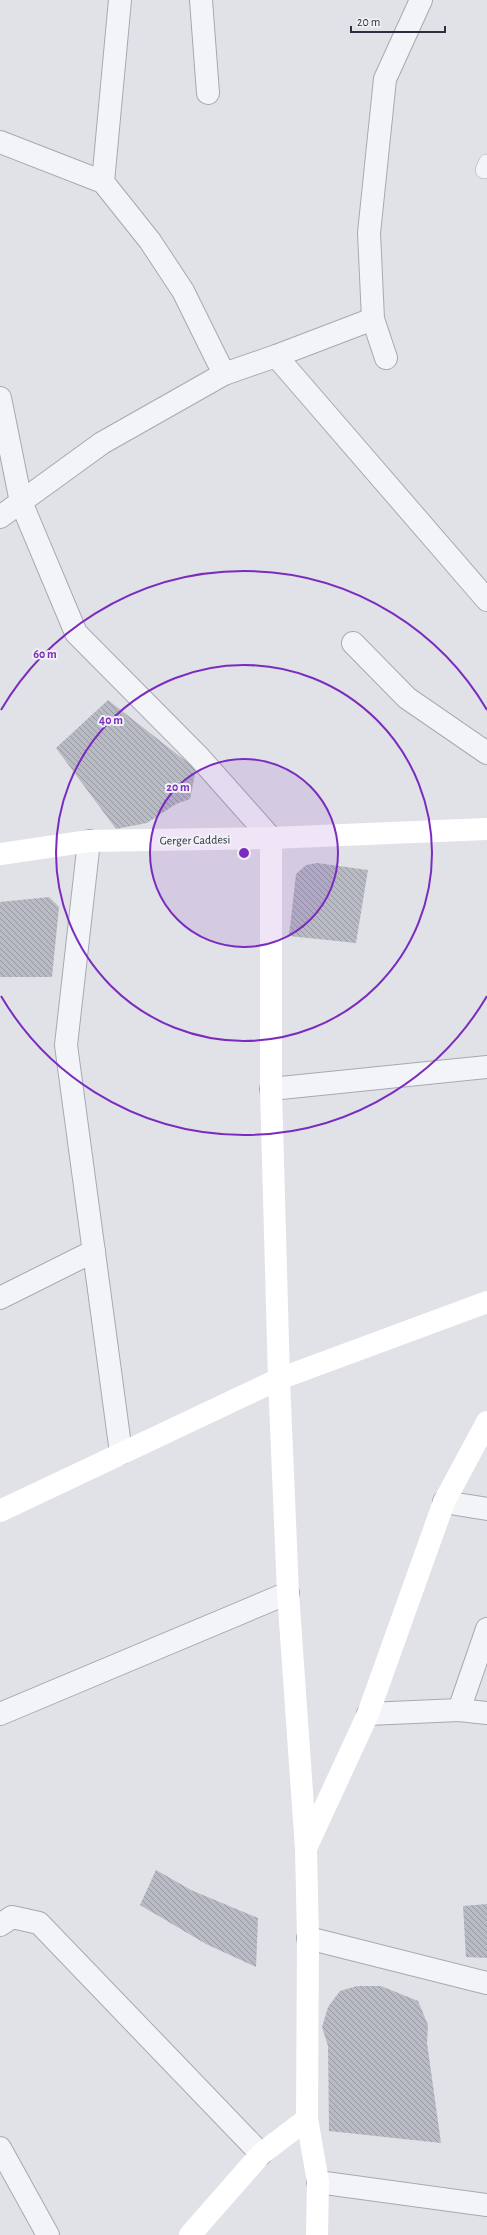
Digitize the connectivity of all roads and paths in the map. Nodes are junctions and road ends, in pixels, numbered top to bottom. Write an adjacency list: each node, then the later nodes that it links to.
1 (120, 0): 6 (street)
2 (201, 0): 4 (street)
3 (421, 0): 7 (street)
4 (208, 93)
5 (0, 142): 6 (street)
6 (103, 182): 10 (street)
7 (373, 319): 8 (street); 9 (street)
8 (276, 356): 10 (street); 14 (street)
9 (386, 358)
10 (224, 374): 12 (street)
11 (0, 398): 12 (street)
12 (21, 502): 13 (street); 18 (street)
13 (0, 517)
14 (487, 600)
15 (353, 642): 16 (street)
16 (487, 753)
17 (487, 829): 18 (street, Gerger Caddesi)
18 (271, 838): 19 (street, Gerger Caddesi); 22 (street)
19 (90, 841): 20 (street, Gerger Caddesi); 23 (street)
20 (0, 854)
21 (487, 1067): 22 (street)
22 (271, 1089): 26 (street)
23 (94, 1251): 24 (street); 28 (street)
24 (0, 1298)
25 (487, 1302): 26 (street)
26 (279, 1379): 28 (street); 32 (street)
27 (487, 1422): 29 (street)
28 (121, 1453): 31 (street)
29 (444, 1502): 30 (street); 37 (street)
30 (487, 1509)
31 (0, 1511)
32 (288, 1593): 36 (street); 38 (street)
33 (487, 1629): 34 (street)
34 (459, 1710): 35 (street); 37 (street)
35 (487, 1713)
36 (0, 1714)
37 (368, 1714): 38 (street)
38 (306, 1849): 40 (street)
39 (0, 1925): 44 (street)
40 (308, 1938): 41 (street); 42 (street)
41 (487, 1983)
42 (307, 2119): 44 (street); 45 (street)
43 (0, 2148): 47 (street)
44 (261, 2154): 48 (street)
45 (318, 2182): 46 (street); 49 (street)
46 (487, 2205)
47 (48, 2235)
48 (190, 2235)
49 (317, 2235)

